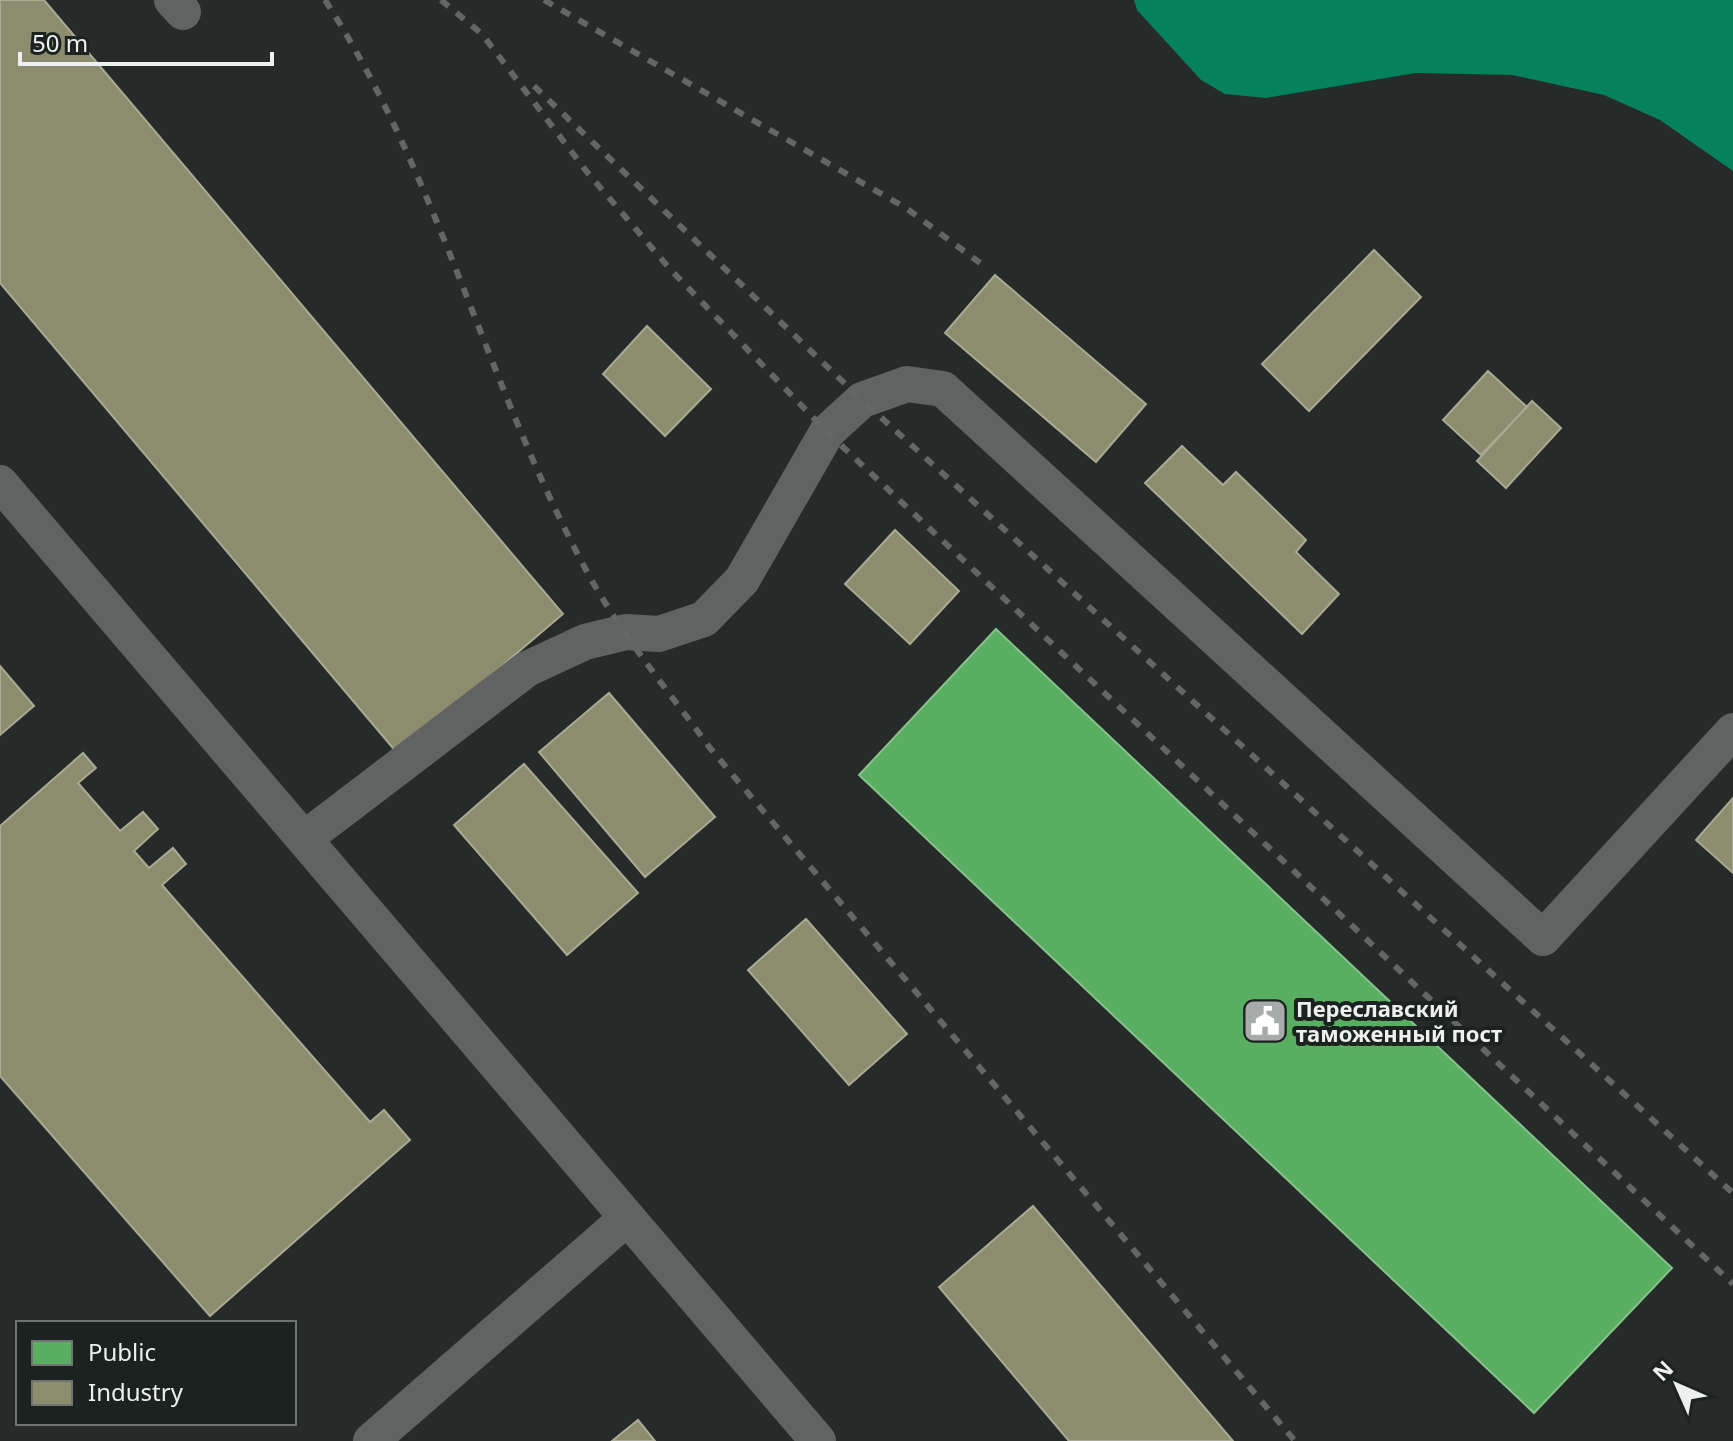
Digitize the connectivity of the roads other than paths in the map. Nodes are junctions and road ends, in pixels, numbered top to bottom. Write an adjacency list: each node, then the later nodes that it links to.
1 (0, 483): 3 (street)
2 (1733, 731): 3 (street)
3 (304, 839): 4 (street)
4 (627, 1218): 5 (street); 6 (street)
5 (371, 1441)
6 (818, 1441)

